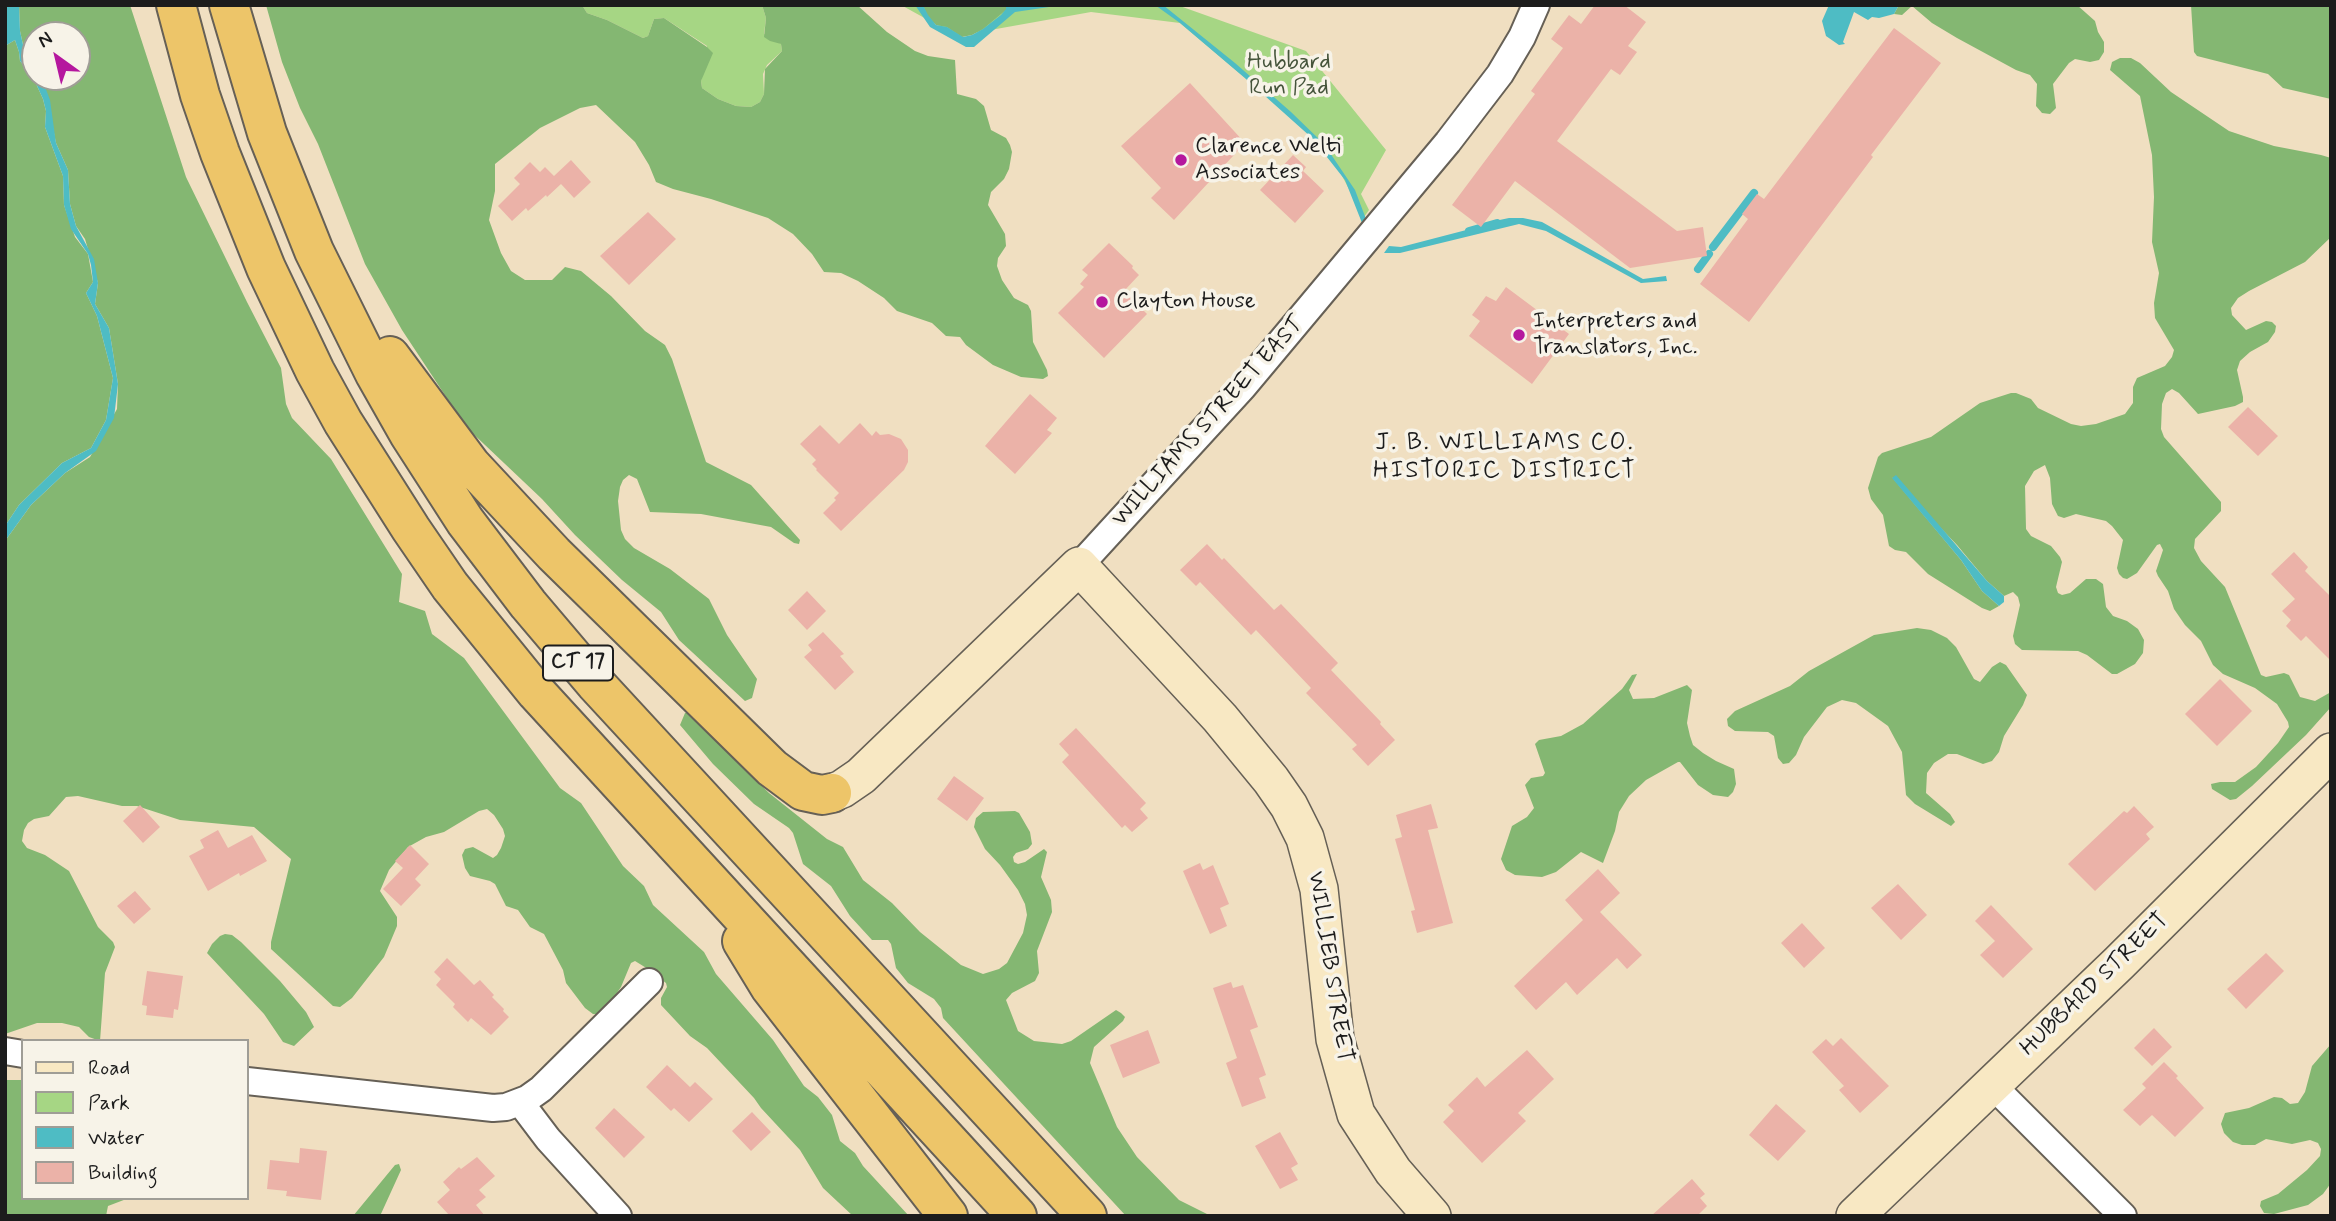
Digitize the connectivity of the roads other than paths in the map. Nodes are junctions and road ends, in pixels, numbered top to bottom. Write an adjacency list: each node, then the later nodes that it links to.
1 (176, 5): 8 (highway, CT 17)
2 (229, 5): 4 (highway, CT 17)
3 (1536, 5): 5 (street, WILLIAMS STREET EAST)
4 (343, 313): 7 (highway); 16 (highway, CT 17)
5 (1079, 566): 7 (street, WILLIAMS STREET EAST); 17 (street, WILLIEB STREET)
6 (2331, 752): 11 (street, HUBBARD STREET)
7 (832, 793)
8 (722, 894): 14 (highway); 15 (highway, CT 17)
9 (649, 982): 12 (street)
10 (248, 1081): 12 (street)
11 (1992, 1085): 18 (street, HUBBARD STREET); 19 (street)
12 (520, 1102): 13 (street)
13 (618, 1216)
14 (948, 1216)
15 (1017, 1216)
16 (1087, 1216)
17 (1432, 1216)
18 (1855, 1216)
19 (2123, 1216)

